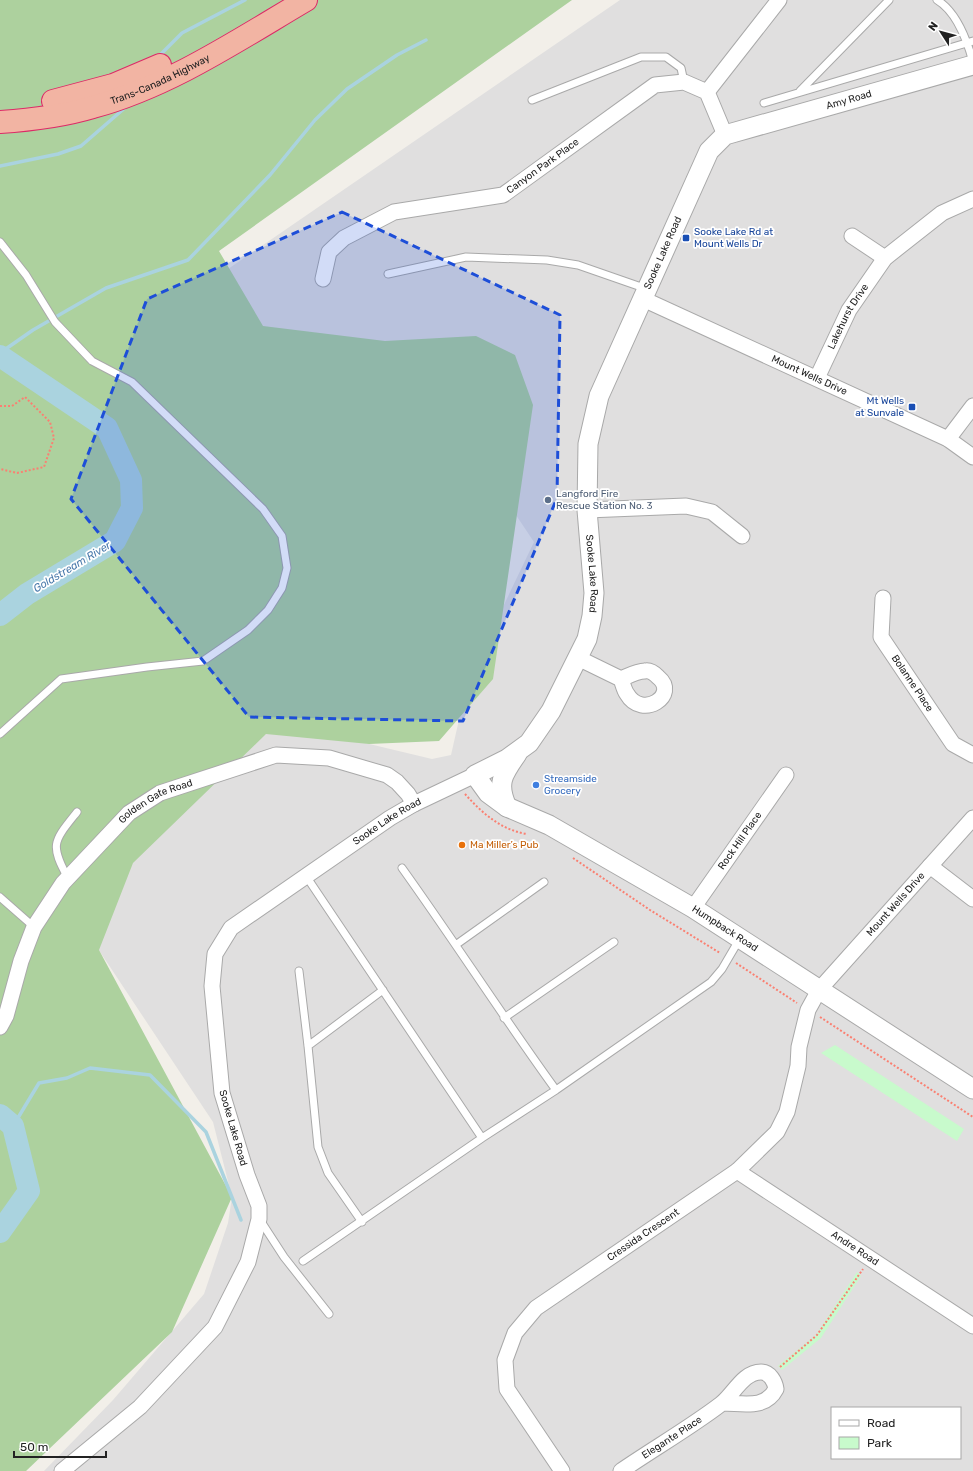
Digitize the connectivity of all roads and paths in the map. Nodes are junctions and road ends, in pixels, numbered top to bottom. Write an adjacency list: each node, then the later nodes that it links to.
1 (279, 0): 14 (highway, Trans-Canada Highway)
2 (306, 0): 15 (highway, Trans-Canada Highway)
3 (779, 0): 10 (street)
4 (889, 0): 11 (lane)
5 (937, 0): 6 (lane)
6 (970, 42): 7 (lane); 11 (lane)
7 (973, 62)
8 (973, 65): 16 (street, Amy Road)
9 (684, 82): 10 (street, Canyon Park Place); 12 (lane); 22 (street, Canyon Park Place)
10 (707, 92): 16 (street)
11 (799, 92): 13 (lane)
12 (532, 100)
13 (764, 102)
14 (0, 107)
15 (0, 122)
16 (725, 135): 23 (street, Sooke Lake Road)
17 (973, 200): 20 (street, Lakehurst Drive)
18 (852, 236): 20 (street)
19 (0, 242): 35 (lane)
20 (885, 258): 24 (street, Lakehurst Drive)
21 (388, 274): 23 (lane)
22 (322, 279)
23 (645, 294): 24 (street, Mount Wells Drive); 30 (street, Sooke Lake Road)
24 (817, 378): 27 (street, Mount Wells Drive)
25 (0, 406): 29 (path)
26 (973, 406): 27 (street)
27 (948, 439): 28 (street, Mount Wells Drive)
28 (973, 457)
29 (0, 469)
30 (587, 510): 31 (street); 33 (street, Sooke Lake Road)
31 (742, 536)
32 (883, 598): 37 (street, Bolanne Place)
33 (578, 658): 34 (street); 36 (street, Sooke Lake Road)
34 (621, 680)
35 (0, 734)
36 (518, 752): 38 (street, Sooke Lake Road); 41 (street)
37 (973, 755)
38 (475, 775): 40 (street, Sooke Lake Road); 41 (street, Humpback Road)
39 (786, 775): 52 (street, Rock Hill Place)
40 (414, 804): 47 (street, Sooke Lake Road); 48 (street, Golden Gate Road)
41 (507, 807): 52 (street, Humpback Road)
42 (77, 812): 48 (lane)
43 (973, 818): 45 (street, Mount Wells Drive)
44 (567, 854): 57 (path)
45 (930, 866): 51 (street); 60 (street, Mount Wells Drive)
46 (402, 868): 56 (lane)
47 (306, 876): 59 (lane); 70 (street, Sooke Lake Road)
48 (68, 878): 53 (street, Golden Gate Road)
49 (544, 882): 56 (lane)
50 (0, 898): 53 (lane)
51 (973, 899)
52 (693, 908): 54 (street, Humpback Road)
53 (34, 927): 63 (street, Golden Gate Road)
54 (740, 938): 57 (lane); 60 (street, Humpback Road)
55 (614, 942): 62 (lane)
56 (457, 944): 62 (lane)
57 (728, 958): 61 (path); 66 (lane)
58 (299, 971): 64 (lane)
59 (383, 990): 64 (lane); 68 (lane)
60 (819, 990): 61 (street, Cressida Crescent); 65 (street, Humpback Road)
61 (808, 1010): 67 (path); 69 (street, Cressida Crescent)
62 (504, 1018): 66 (lane)
63 (0, 1027)
64 (308, 1046): 71 (lane)
65 (973, 1089)
66 (556, 1090): 68 (lane)
67 (973, 1117)
68 (482, 1138): 71 (lane)
69 (737, 1171): 72 (street, Andre Road); 79 (street, Cressida Crescent)
70 (259, 1219): 74 (lane); 78 (street, Sooke Lake Road)
71 (362, 1222): 73 (lane)
72 (870, 1258): 75 (street, Andre Road); 76 (path)
73 (304, 1261)
74 (330, 1314)
75 (973, 1326)
76 (771, 1376): 77 (street, Elegante Place); 77 (street)
77 (722, 1403): 80 (street, Elegante Place)
78 (62, 1471)
79 (562, 1471)
80 (621, 1471)

